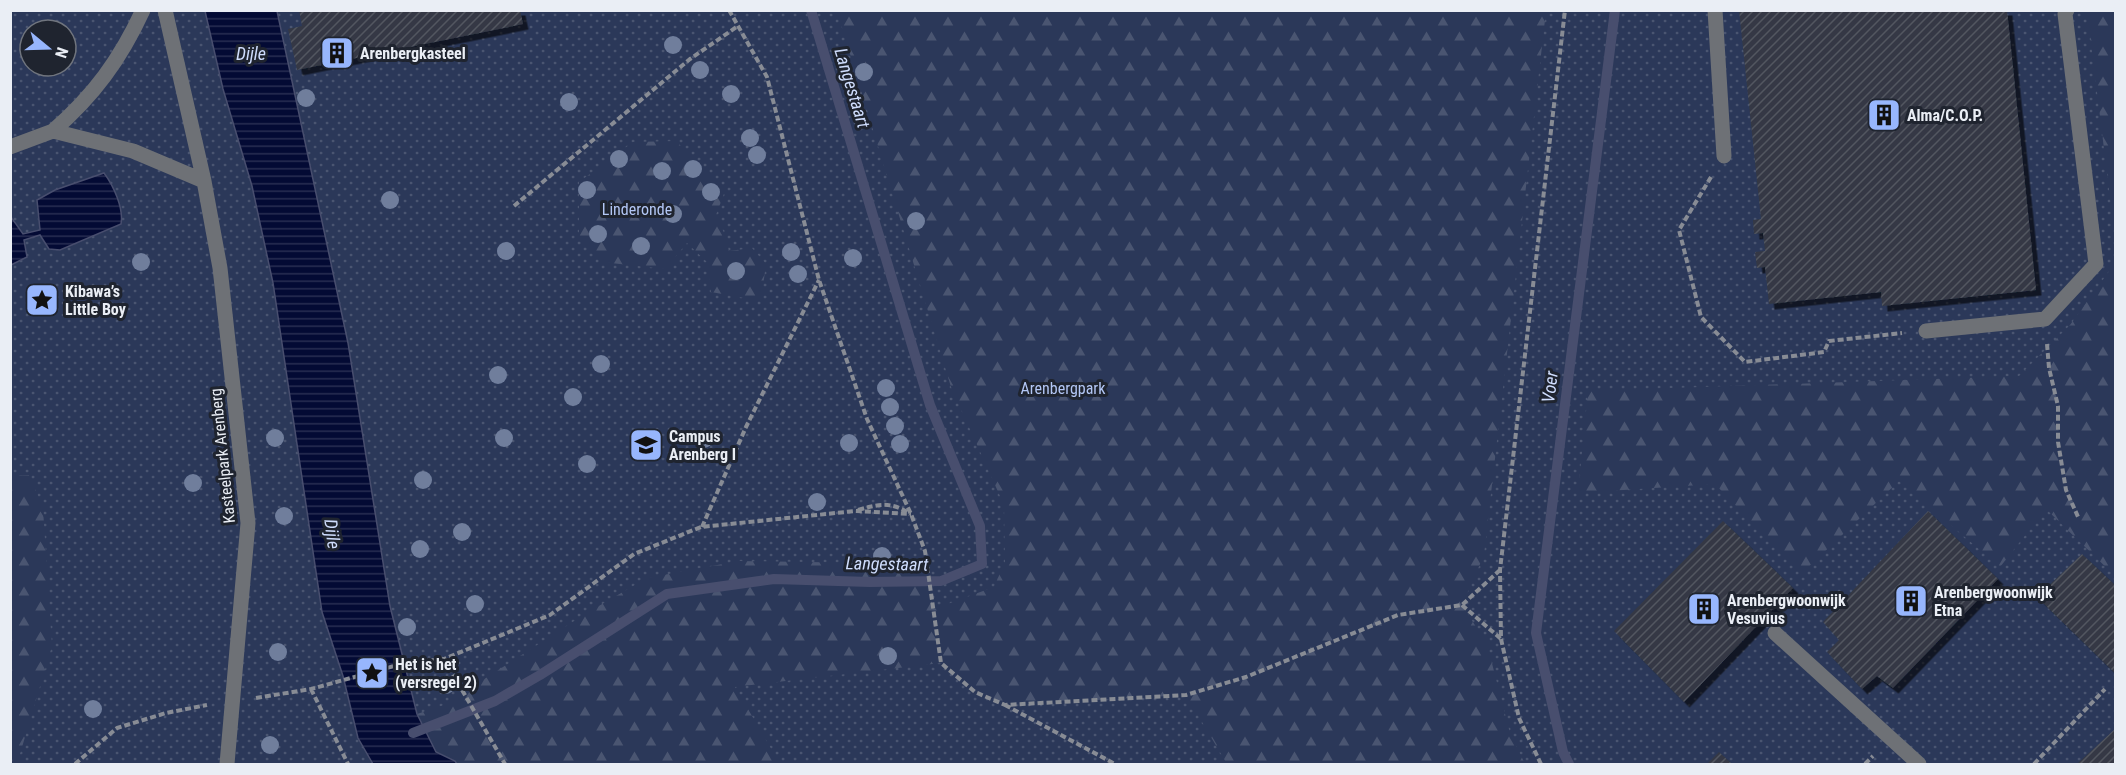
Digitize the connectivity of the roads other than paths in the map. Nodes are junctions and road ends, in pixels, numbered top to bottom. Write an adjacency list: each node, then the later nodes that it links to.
1 (143, 10): 5 (street)
2 (165, 10): 8 (street, Kasteelpark Arenberg)
3 (1715, 10): 7 (street)
4 (2067, 10): 9 (street)
5 (52, 131): 6 (street); 8 (street)
6 (10, 147)
7 (1724, 156)
8 (204, 181): 11 (street, Kasteelpark Arenberg)
9 (1926, 330)
10 (1775, 633): 12 (street)
11 (227, 765)
12 (1919, 765)

